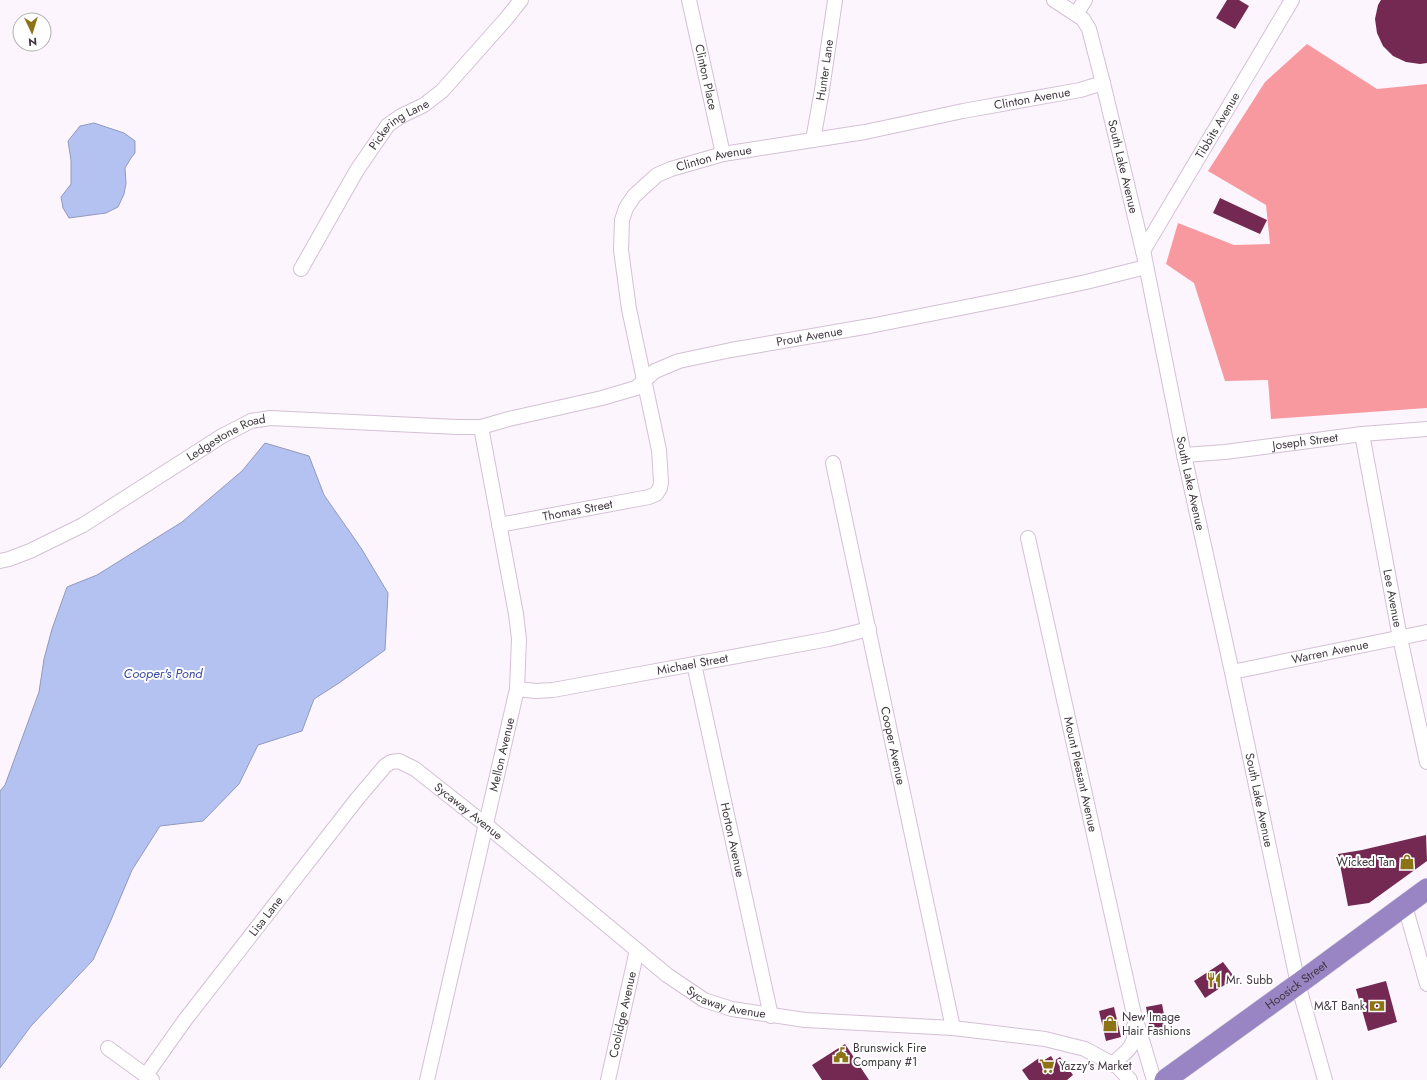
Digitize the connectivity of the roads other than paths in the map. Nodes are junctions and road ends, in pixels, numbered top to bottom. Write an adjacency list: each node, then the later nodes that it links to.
1 (521, 0): 13 (street, Pickering Lane)
2 (689, 0): 10 (street, Clinton Place)
3 (835, 0): 9 (street, Hunter Lane)
4 (1054, 0): 7 (street, South Lake Avenue)
5 (1085, 0): 7 (street)
6 (1292, 0): 11 (street, Tibbits Avenue)
7 (1076, 14): 8 (street, South Lake Avenue)
8 (1103, 83): 9 (street, Clinton Avenue); 11 (street, South Lake Avenue)
9 (812, 140): 10 (street, Clinton Avenue)
10 (723, 154): 14 (street, Clinton Avenue)
11 (1143, 251): 12 (street, South Lake Avenue)
12 (1146, 267): 14 (street, Prout Avenue); 18 (street, South Lake Avenue)
13 (302, 269)
14 (645, 380): 15 (street, Prout Avenue); 20 (street, Clinton Avenue)
15 (481, 427): 21 (street, Mellon Avenue); 23 (street, Ledgestone Road)
16 (1427, 428): 17 (street, Joseph Street)
17 (1362, 434): 18 (street, Joseph Street); 26 (street, Lee Avenue)
18 (1184, 455): 28 (street, South Lake Avenue)
19 (833, 463): 24 (street, Cooper Avenue)
20 (656, 494): 21 (street, Thomas Street)
21 (499, 525): 29 (street, Mellon Avenue)
22 (1028, 538): 38 (street, Mount Pleasant Avenue)
23 (0, 561)
24 (868, 630): 27 (street, Michael Street); 40 (street, Cooper Avenue)
25 (1427, 632): 26 (street, Warren Avenue)
26 (1400, 638): 28 (street, Warren Avenue); 31 (street, Lee Avenue)
27 (694, 664): 29 (street, Michael Street); 39 (street, Horton Avenue)
28 (1232, 672): 36 (street, South Lake Avenue)
29 (517, 688): 32 (street, Mellon Avenue)
30 (391, 762): 32 (street, Sycaway Avenue); 43 (street, Lisa Lane)
31 (1427, 762)
32 (486, 825): 35 (street, Sycaway Avenue); 44 (street, Mellon Avenue)
33 (1427, 889): 34 (highway, Hoosick Street)
34 (1405, 906): 36 (highway, Hoosick Street); 37 (street)
35 (637, 950): 39 (street, Sycaway Avenue); 45 (street, Coolidge Avenue)
36 (1298, 984): 48 (highway, Hoosick Street); 49 (street, South Lake Avenue)
37 (1427, 984)
38 (1132, 1010): 42 (street, Mount Pleasant Avenue); 47 (street, Mount Pleasant Avenue)
39 (771, 1016): 40 (street, Sycaway Avenue)
40 (953, 1028): 42 (street, Sycaway Avenue)
41 (108, 1048): 43 (street)
42 (1112, 1064): 46 (street, Sycaway Avenue)
43 (149, 1078)
44 (427, 1080)
45 (608, 1080)
46 (1130, 1080)
47 (1154, 1080)
48 (1165, 1080)
49 (1325, 1080)

